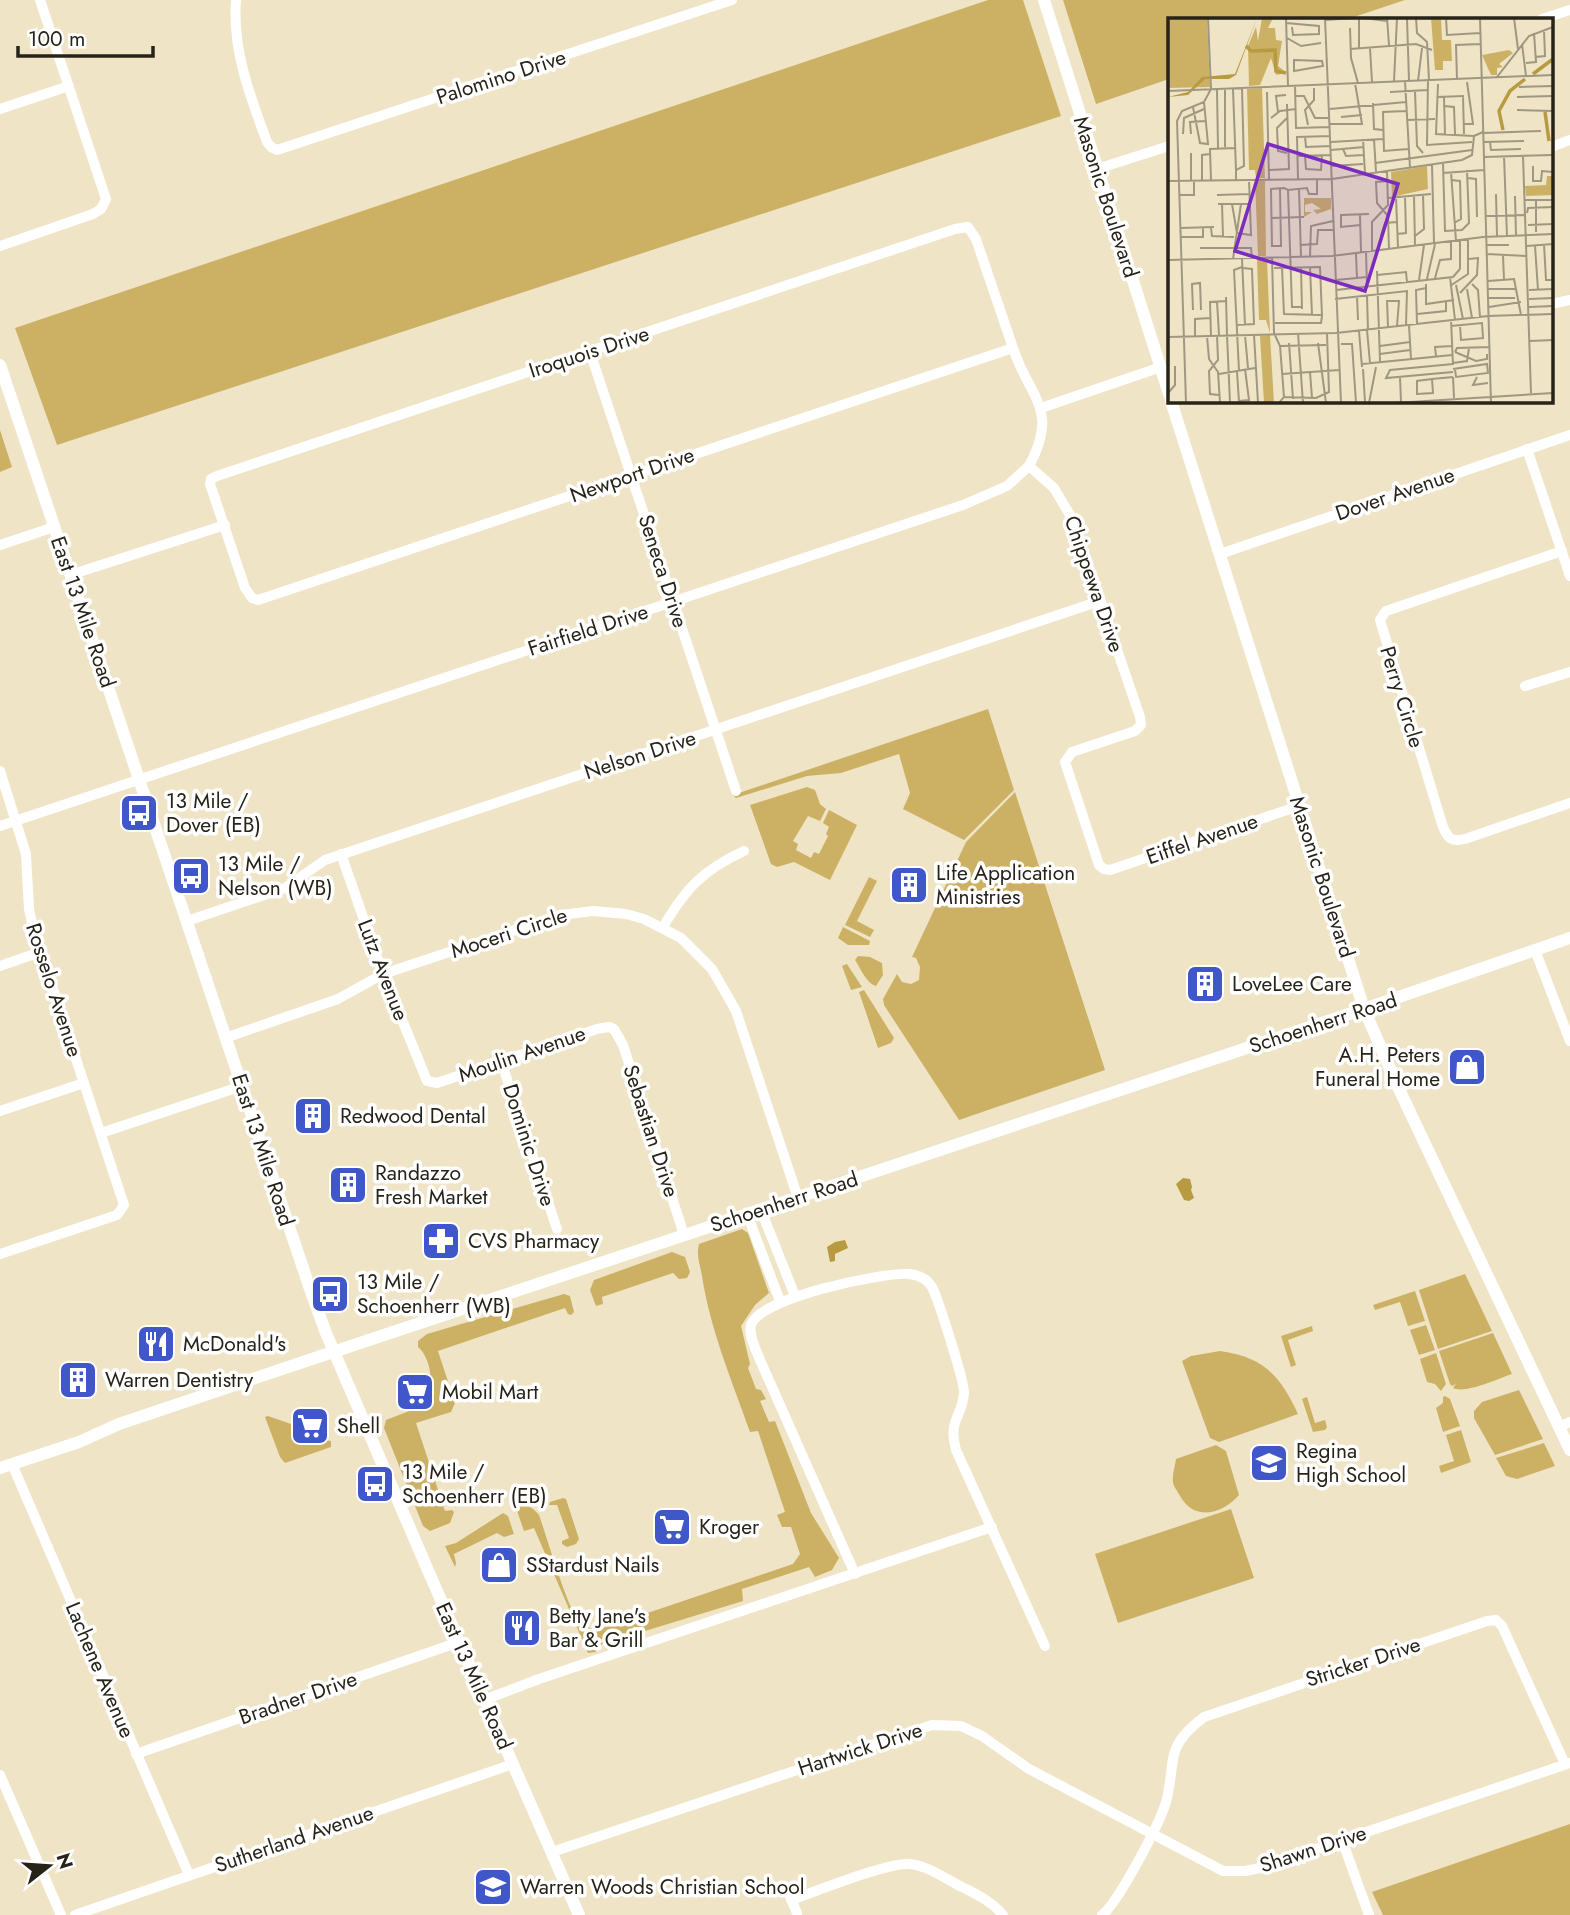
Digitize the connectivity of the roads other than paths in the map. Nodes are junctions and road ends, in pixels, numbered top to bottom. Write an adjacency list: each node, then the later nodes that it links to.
1 (40, 0): 7 (street)
2 (236, 0): 3 (street, Palomino Drive)
3 (732, 0)
4 (1044, 0): 12 (main road, Masonic Boulevard)
5 (1570, 10): 6 (street)
6 (1545, 18)
7 (69, 86): 8 (street); 13 (street)
8 (0, 109)
9 (1570, 140): 11 (street)
10 (1168, 146): 12 (street)
11 (1552, 147)
12 (1097, 169): 19 (main road, Masonic Boulevard)
13 (0, 246)
14 (1570, 300): 15 (street)
15 (1552, 304)
16 (1013, 348): 17 (street, Iroquois Drive); 22 (street); 26 (street, Newport Drive)
17 (590, 352): 26 (street, Seneca Drive); 27 (street, Iroquois Drive)
18 (0, 365): 28 (main road, East 13 Mile Road)
19 (1161, 367): 20 (main road, Masonic Boulevard); 22 (street)
20 (1168, 391)
21 (1171, 402): 31 (main road, Masonic Boulevard)
22 (1041, 408): 25 (street)
23 (1570, 435): 24 (street, Dover Avenue)
24 (1527, 449): 30 (street); 31 (street, Dover Avenue)
25 (1029, 466): 34 (street, Chippewa Drive); 35 (street, Fairfield Drive)
26 (632, 476): 27 (street, Newport Drive); 35 (street, Seneca Drive)
27 (225, 525): 32 (street)
28 (54, 527): 29 (street); 32 (main road, East 13 Mile Road)
29 (0, 545)
30 (1562, 551): 33 (street); 42 (street, Perry Circle)
31 (1220, 554): 43 (main road, Masonic Boulevard)
32 (70, 575): 40 (main road, East 13 Mile Road)
33 (1570, 576)
34 (1100, 601): 38 (street, Nelson Drive); 48 (street, Chippewa Drive)
35 (673, 602): 38 (street, Seneca Drive); 40 (street, Fairfield Drive)
36 (1570, 671): 37 (street)
37 (1525, 687)
38 (716, 729): 41 (street, Seneca Drive); 47 (street, Nelson Drive)
39 (0, 771): 44 (street, Rosselo Avenue)
40 (139, 779): 44 (street); 49 (main road, East 13 Mile Road)
41 (736, 791)
42 (1570, 803)
43 (1299, 806): 48 (street, Eiffel Avenue); 56 (main road, Masonic Boulevard)
44 (17, 820): 45 (street); 53 (street, Rosselo Avenue)
45 (0, 826)
46 (744, 851): 50 (street)
47 (341, 854): 49 (street, Nelson Drive); 55 (street, Lutz Avenue)
48 (1104, 869)
49 (187, 920): 58 (main road, East 13 Mile Road)
50 (663, 927): 55 (street, Moceri Circle); 66 (street, Moceri Circle)
51 (1570, 938): 52 (main road, Schoenherr Road)
52 (1535, 950): 56 (main road, Schoenherr Road); 59 (street)
53 (40, 952): 54 (street); 61 (street, Rosselo Avenue)
54 (0, 966)
55 (383, 974): 58 (street, Moceri Circle); 62 (street, Lutz Avenue)
56 (1364, 1009): 66 (main road, Schoenherr Road); 75 (main road, Masonic Boulevard)
57 (614, 1028): 60 (street, Moulin Avenue); 70 (street, Sebastian Drive)
58 (225, 1038): 63 (main road, East 13 Mile Road)
59 (1570, 1041)
60 (501, 1062): 62 (street, Moulin Avenue); 69 (street, Dominic Drive)
61 (84, 1083): 64 (street); 65 (street, Rosselo Avenue)
62 (430, 1083)
63 (242, 1086): 65 (street); 74 (main road, East 13 Mile Road)
64 (0, 1111)
65 (101, 1133): 71 (street, Rosselo Avenue)
66 (798, 1198): 67 (main road, Schoenherr Road)
67 (761, 1210): 68 (main road, Schoenherr Road); 72 (street)
68 (747, 1214): 70 (main road, Schoenherr Road); 73 (street)
69 (556, 1229)
70 (684, 1235): 74 (main road, Schoenherr Road)
71 (0, 1254)
72 (795, 1296): 73 (street); 78 (street)
73 (780, 1301): 79 (street)
74 (335, 1351): 77 (main road, Schoenherr Road); 80 (main road, East 13 Mile Road)
75 (1565, 1424): 76 (main road, Masonic Boulevard)
76 (1570, 1450)
77 (6, 1466): 83 (street, Lachene Avenue)
78 (992, 1527): 79 (street); 81 (street)
79 (855, 1574): 82 (street)
80 (459, 1642): 82 (main road, East 13 Mile Road); 83 (street, Bradner Drive)
81 (1045, 1646)
82 (484, 1700): 85 (main road, East 13 Mile Road)
83 (136, 1755): 90 (street, Lachene Avenue)
84 (1567, 1763): 87 (street, Stricker Drive); 88 (street, Shawn Drive)
85 (513, 1764): 89 (main road, East 13 Mile Road); 90 (street, Sutherland Avenue)
86 (0, 1775): 94 (street)
87 (1152, 1833): 88 (street, Shawn Drive); 89 (street, Hartwick Drive); 98 (street)
88 (1342, 1840): 99 (street)
89 (552, 1852): 96 (main road, East 13 Mile Road)
90 (189, 1875): 95 (street, Sutherland Avenue)
91 (786, 1888): 92 (street)
92 (791, 1900): 93 (street); 97 (street)
93 (797, 1913)
94 (61, 1915)
95 (75, 1915)
96 (579, 1915)
97 (1003, 1915)
98 (1102, 1915)
99 (1369, 1915)

